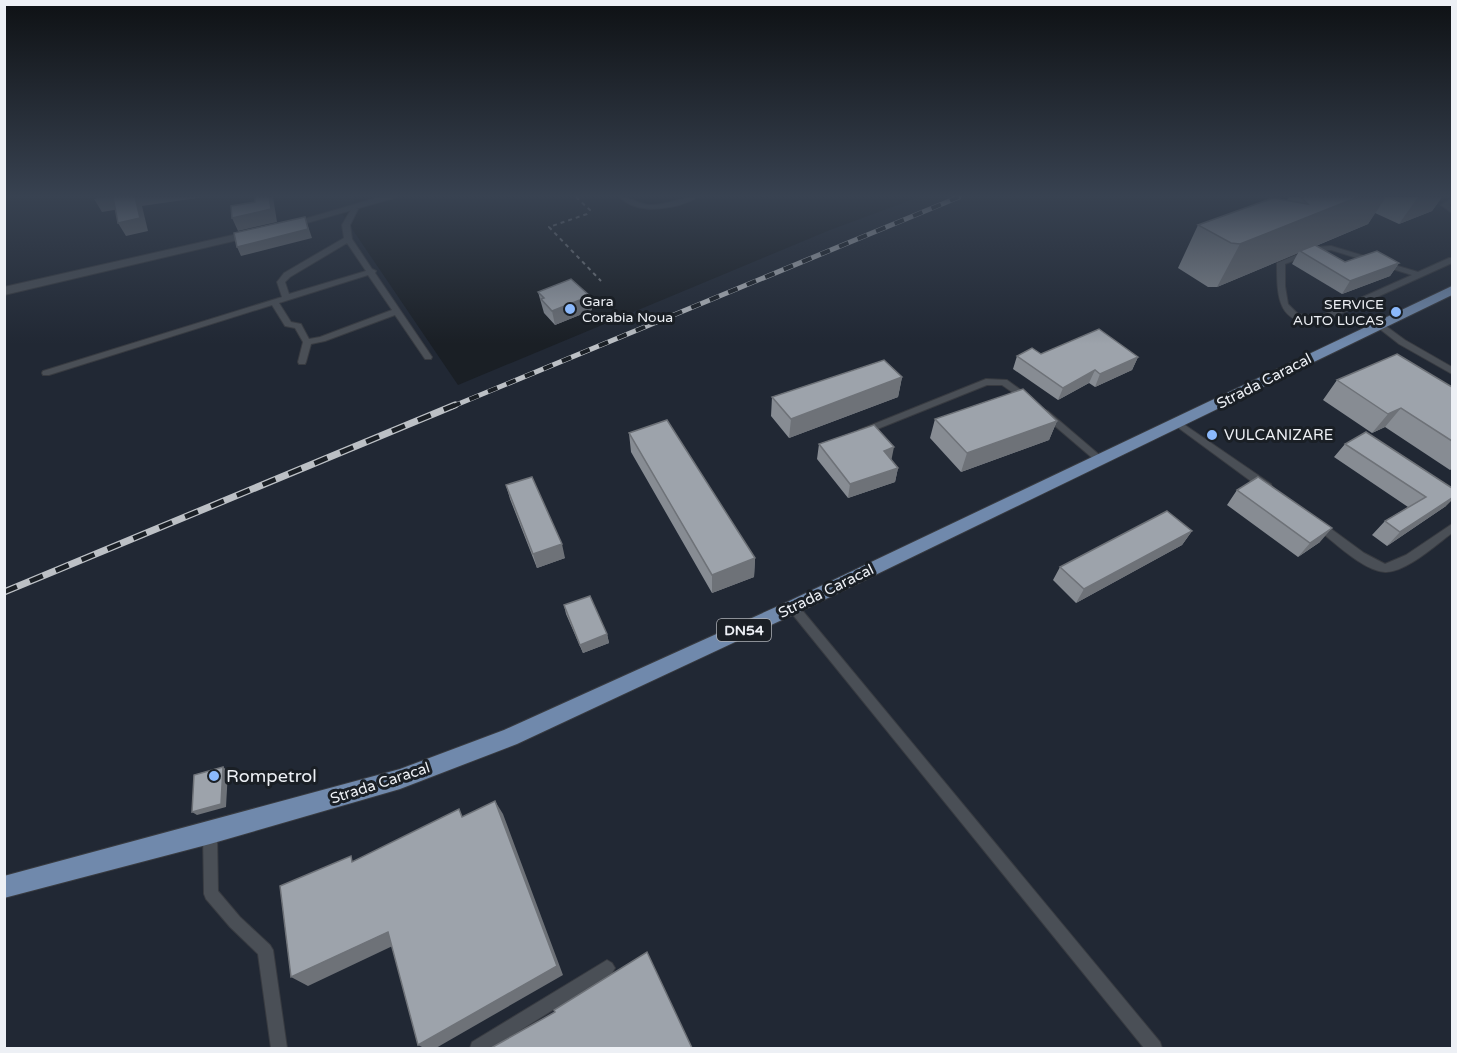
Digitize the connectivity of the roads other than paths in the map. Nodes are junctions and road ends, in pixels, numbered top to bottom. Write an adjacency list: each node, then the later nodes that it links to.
1 (182, 246): 8 (street)
2 (336, 246): 9 (lane)
3 (353, 246): 5 (lane)
4 (1452, 260): 6 (lane)
5 (372, 271): 9 (lane); 11 (lane)
6 (1419, 275): 6 (lane)
7 (1452, 290): 12 (main road, Strada Caracal / DN54)
8 (4, 291)
9 (286, 298): 10 (lane)
10 (274, 302): 13 (lane); 17 (lane)
11 (398, 311): 13 (lane); 14 (lane)
12 (1379, 324): 16 (lane); 18 (main road, Strada Caracal / DN54)
13 (307, 342): 15 (lane)
14 (428, 357)
15 (302, 362)
16 (1452, 371)
17 (46, 373)
18 (1179, 424): 20 (main road, Strada Caracal / DN54); 21 (lane)
19 (854, 435): 20 (lane)
20 (1100, 460): 24 (main road, Strada Caracal / DN54)
21 (1275, 493)
22 (1314, 521): 23 (lane)
23 (1452, 528)
24 (793, 607): 25 (main road, Strada Caracal / DN54); 30 (lane)
25 (210, 834): 26 (main road, Strada Caracal / DN54); 28 (lane)
26 (4, 887)
27 (607, 968): 29 (lane)
28 (279, 1048)
29 (478, 1048)
30 (1154, 1048)

